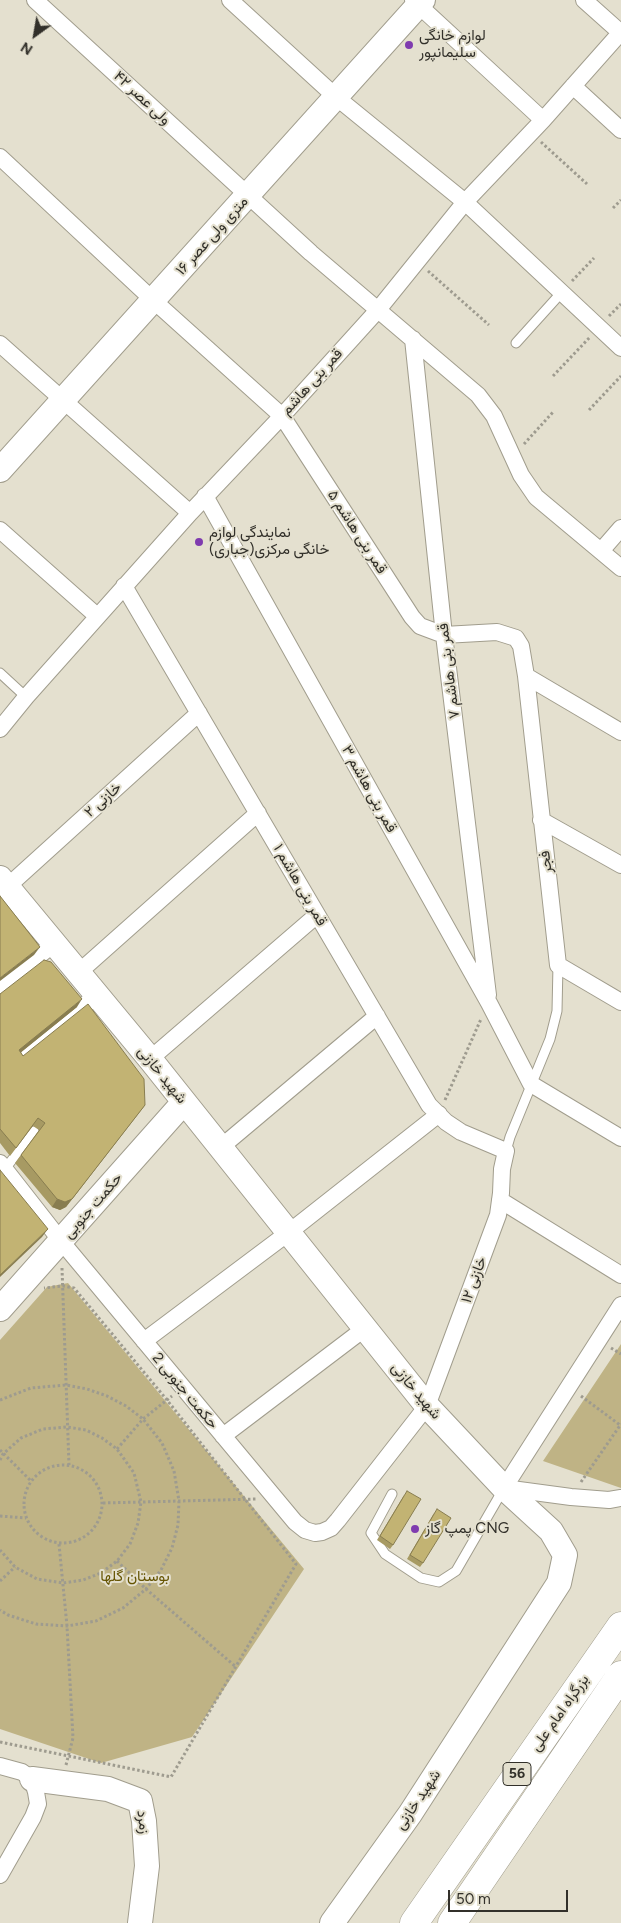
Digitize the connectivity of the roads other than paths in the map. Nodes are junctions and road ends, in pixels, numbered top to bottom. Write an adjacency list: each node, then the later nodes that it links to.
1 (35, 0): 11 (street, ولی عصر ۴۲)
2 (230, 0): 7 (street)
3 (584, 0): 5 (street)
4 (418, 2): 7 (street, ۱۶ متری ولی عصر); 8 (street)
5 (619, 38): 6 (street, قمر بنی هاشم)
6 (573, 86): 8 (street, قمر بنی هاشم); 9 (street)
7 (336, 97): 11 (street, ۱۶ متری ولی عصر); 12 (street)
8 (542, 120): 12 (street, قمر بنی هاشم)
9 (621, 130)
10 (0, 157): 14 (street, قمر بنی هاشم ۵)
11 (248, 196): 14 (street, ۱۶ متری ولی عصر); 15 (street, ولی عصر ۴۲)
12 (465, 202): 13 (street); 15 (street, قمر بنی هاشم)
13 (562, 292): 17 (lane); 19 (street)
14 (153, 300): 20 (street, ۱۶ متری ولی عصر); 21 (street, قمر بنی هاشم ۵)
15 (377, 311): 16 (street, ولی عصر ۴۲); 21 (street, قمر بنی هاشم)
16 (413, 339): 27 (street, ولی عصر ۴۲); 31 (street, قمر بنی هاشم ۷)
17 (516, 343)
18 (0, 344): 20 (street)
19 (621, 348)
20 (62, 401): 22 (street, ۱۶ متری ولی عصر); 24 (street)
21 (282, 416): 23 (street, قمر بنی هاشم); 31 (street, قمر بنی هاشم ۵)
22 (0, 470)
23 (205, 496): 24 (street, قمر بنی هاشم); 49 (street, قمر بنی هاشم ۳)
24 (190, 513): 29 (street, قمر بنی هاشم)
25 (621, 528): 27 (street)
26 (0, 530): 30 (street)
27 (601, 551): 28 (street, ولی عصر ۴۲)
28 (621, 568)
29 (124, 586): 30 (street, قمر بنی هاشم); 35 (street, قمر بنی هاشم ۱)
30 (97, 616): 34 (street, قمر بنی هاشم)
31 (444, 635): 33 (street, فجر); 49 (street, قمر بنی هاشم ۷)
32 (0, 673): 34 (lane)
33 (526, 676): 37 (street); 39 (street, فجر)
34 (26, 697): 36 (street, قمر بنی هاشم)
35 (199, 713): 38 (street, قمر بنی هاشم ۱); 41 (street, خازنی ۲)
36 (0, 729)
37 (621, 732)
38 (258, 813): 42 (street, قمر بنی هاشم ۱); 45 (street)
39 (541, 820): 40 (street); 44 (street, فجر)
40 (621, 865)
41 (4, 883): 43 (street, شهید خازنی)
42 (317, 914): 50 (street, قمر بنی هاشم ۱); 52 (street)
43 (54, 944): 45 (street, شهید خازنی); 46 (street)
44 (558, 965): 48 (street); 53 (lane, فجر)
45 (78, 973): 47 (street, شهید خازنی)
46 (0, 986)
47 (97, 995): 51 (street); 52 (street, شهید خازنی)
48 (621, 1002)
49 (489, 1003): 53 (street, قمر بنی هاشم ۳)
50 (377, 1016): 55 (street, قمر بنی هاشم ۱); 58 (street)
51 (18, 1059)
52 (150, 1059): 54 (street, شهید خازنی)
53 (531, 1084): 57 (street); 59 (lane, فجر)
54 (184, 1102): 58 (street, شهید خازنی); 63 (street, حکمت جنوبی)
55 (438, 1114): 59 (street, قمر بنی هاشم ۱); 62 (street)
56 (34, 1131): 60 (lane)
57 (621, 1138)
58 (220, 1148): 62 (street, شهید خازنی)
59 (506, 1151): 61 (street, خازنی ۱۲)
60 (2, 1166): 63 (street, حکمت جنوبی 2)
61 (500, 1200): 64 (street); 69 (street, خازنی ۱۲)
62 (288, 1233): 67 (street, شهید خازنی); 68 (street)
63 (62, 1242): 66 (street, حکمت جنوبی); 68 (street, حکمت جنوبی 2)
64 (621, 1275)
65 (621, 1305): 71 (street)
66 (0, 1309)
67 (364, 1330): 69 (street, شهید خازنی); 70 (street)
68 (144, 1341): 70 (street, حکمت جنوبی 2)
69 (427, 1406): 71 (street, شهید خازنی); 74 (street, خازنی ۱۲)
70 (223, 1436): 74 (street, حکمت جنوبی 2)
71 (504, 1488): 72 (lane); 73 (street); 81 (street, شهید خازنی)
72 (392, 1494)
73 (621, 1498)
74 (315, 1533)
75 (621, 1626): 82 (highway, بزرگراه امام علی / 56)
76 (621, 1675): 83 (highway, بزرگراه امام علی / 56)
77 (0, 1766): 78 (street)
78 (32, 1780): 79 (street); 80 (street, زمرد)
79 (0, 1875)
80 (140, 1923)
81 (332, 1923)
82 (414, 1923)
83 (452, 1923)

